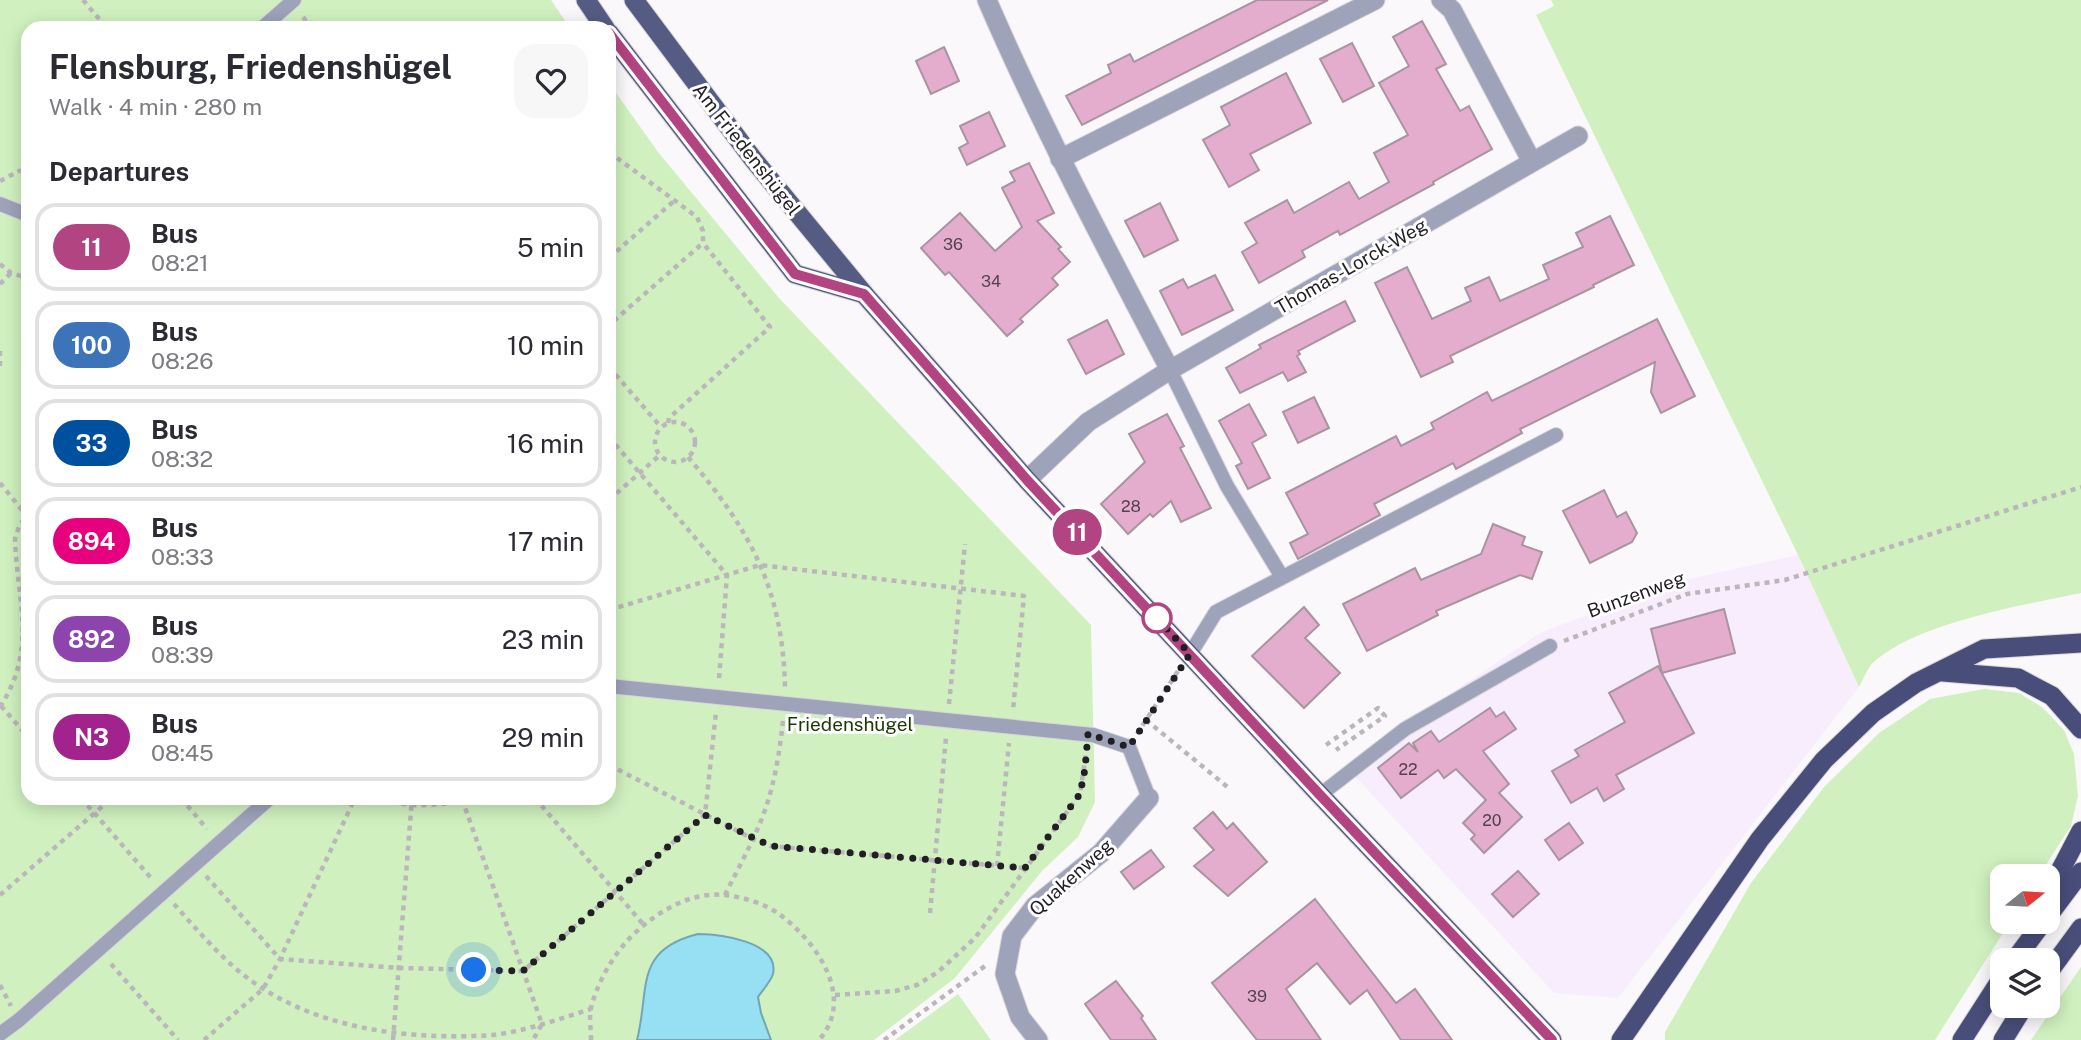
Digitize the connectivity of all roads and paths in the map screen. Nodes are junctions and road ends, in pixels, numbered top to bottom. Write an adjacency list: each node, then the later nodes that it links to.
1 (83, 0): 8 (path)
2 (586, 0): 10 (main road)
3 (634, 0): 27 (main road, Am Friedenshügel)
4 (987, 0): 14 (street)
5 (1375, 0): 14 (street)
6 (1441, 0): 15 (street)
7 (291, 1): 9 (lane)
8 (101, 21)
9 (270, 21)
10 (600, 21)
11 (616, 42): 27 (main road, Am Friedenshügel)
12 (1578, 136): 15 (street, Thomas-Lorck-Weg)
13 (616, 157): 18 (path)
14 (1060, 159): 31 (street)
15 (1532, 162): 31 (street, Thomas-Lorck-Weg)
16 (21, 171): 17 (path)
17 (0, 181)
18 (674, 201): 21 (path); 22 (path)
19 (0, 204): 20 (lane)
20 (21, 212)
21 (703, 243): 28 (path); 33 (path)
22 (616, 252)
23 (0, 264): 24 (path)
24 (10, 273): 25 (path); 26 (path)
25 (21, 276)
26 (0, 284)
27 (864, 294): 40 (main road, Am Friedenshügel)
28 (616, 319)
29 (0, 351): 30 (path)
30 (0, 366)
31 (1170, 370): 40 (street, Thomas-Lorck-Weg); 48 (lane)
32 (616, 375): 34 (path)
33 (668, 423): 34 (path); 38 (path)
34 (662, 427): 37 (path)
35 (1556, 435): 48 (lane)
36 (616, 444): 39 (path)
37 (660, 455): 38 (path); 39 (path)
38 (688, 457): 46 (path)
39 (640, 472): 43 (path); 47 (path)
40 (1027, 480): 53 (main road, Am Friedenshügel)
41 (0, 483): 44 (path)
42 (2081, 487): 52 (path, Bunzenweg)
43 (616, 494)
44 (21, 507)
45 (21, 526): 49 (path)
46 (761, 565): 47 (path); 58 (path); 61 (path)
47 (727, 575): 50 (path); 57 (path)
48 (1282, 578): 53 (lane)
49 (21, 595)
50 (616, 608)
51 (2081, 643): 55 (highway)
52 (1550, 646): 70 (lane)
53 (1190, 654): 60 (path); 70 (main road, Am Friedenshügel)
54 (21, 662): 59 (path)
55 (1942, 671): 63 (highway); 123 (highway)
56 (616, 687): 57 (lane)
57 (718, 697): 58 (lane); 82 (path)
58 (785, 704): 61 (lane); 84 (path)
59 (0, 706): 62 (path)
60 (1146, 720): 66 (path); 69 (path)
61 (1011, 727): 64 (lane); 87 (path)
62 (21, 729)
63 (2081, 729)
64 (1088, 734): 66 (lane); 88 (path)
65 (1326, 745): 67 (path)
66 (1129, 747): 71 (lane)
67 (1336, 750)
68 (616, 769): 82 (path)
69 (1230, 789)
70 (1320, 795): 122 (main road, Am Friedenshügel)
71 (1149, 798): 103 (street, Quakenweg)
72 (87, 805): 81 (path)
73 (104, 805): 81 (path)
74 (187, 805): 85 (path)
75 (262, 805): 85 (lane)
76 (352, 805): 102 (path)
77 (411, 805): 78 (path); 104 (path)
78 (439, 805)
79 (466, 805): 105 (path)
80 (541, 805): 92 (path)
81 (94, 813): 91 (path); 93 (path)
82 (705, 815): 84 (path); 92 (path)
83 (2081, 831): 89 (highway)
84 (752, 839): 87 (path); 94 (path)
85 (219, 843): 86 (lane)
86 (195, 864): 91 (lane); 102 (path)
87 (997, 866): 88 (path)
88 (1025, 868): 107 (path)
89 (2060, 871)
90 (2081, 872): 95 (highway)
91 (163, 892): 100 (lane); 106 (path)
92 (616, 892): 96 (path); 105 (path)
93 (0, 895)
94 (724, 895): 96 (path); 107 (path)
95 (2060, 900)
96 (643, 924): 109 (path)
97 (2081, 928): 101 (highway)
98 (2034, 934): 99 (highway)
99 (2023, 948)
100 (99, 950): 112 (lane); 115 (path)
101 (2060, 957)
102 (280, 958): 104 (path); 106 (path)
103 (1007, 962): 120 (path); 121 (street, Quakenweg)
104 (400, 968): 105 (path); 113 (path)
105 (523, 971): 111 (path)
106 (263, 989): 113 (path); 116 (path)
107 (835, 995): 119 (path)
108 (1990, 997): 124 (highway)
109 (591, 1010): 111 (path); 118 (path)
110 (2017, 1018): 125 (highway)
111 (542, 1024): 114 (path); 117 (path)
112 (0, 1034)
113 (394, 1038): 114 (path)
114 (407, 1039)
115 (178, 1040)
116 (204, 1040)
117 (533, 1040)
118 (591, 1040)
119 (819, 1040)
120 (884, 1040)
121 (1038, 1040)
122 (1552, 1040)
123 (1621, 1040)
124 (1962, 1040)
125 (2003, 1040)

